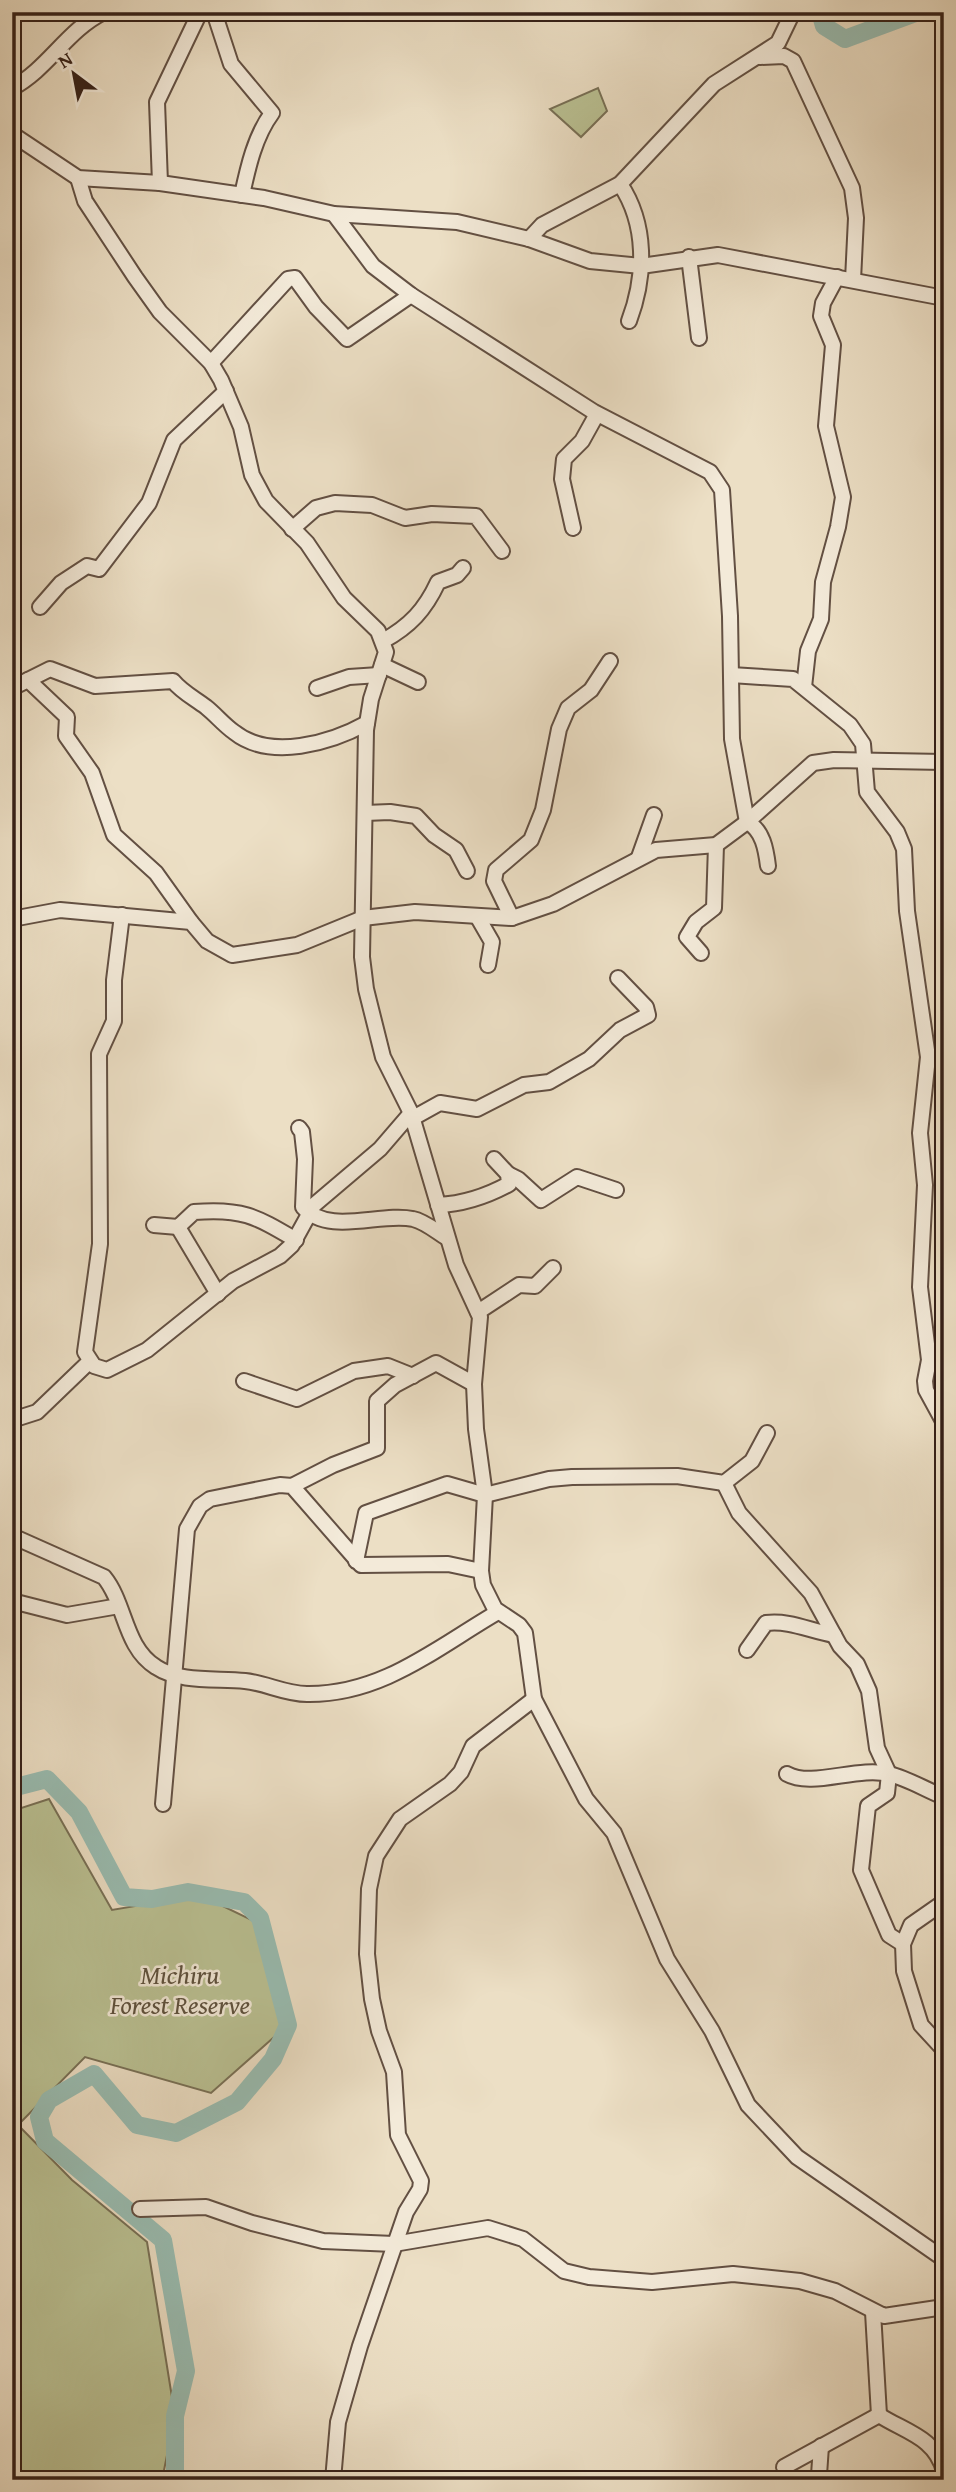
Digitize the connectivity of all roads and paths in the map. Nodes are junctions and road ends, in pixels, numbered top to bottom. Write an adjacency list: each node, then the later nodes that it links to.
1 (104, 12): 6 (street)
2 (200, 12): 9 (street)
3 (214, 12): 11 (street)
4 (793, 12): 5 (street)
5 (760, 57): 10 (street); 17 (street)
6 (12, 88)
7 (12, 134): 8 (street)
8 (78, 178): 9 (street); 22 (street)
9 (160, 183): 11 (street)
10 (620, 184): 13 (street); 15 (street)
11 (242, 195): 12 (street)
12 (334, 214): 13 (street); 18 (street)
13 (529, 239): 15 (street)
14 (690, 257): 15 (street); 16 (street); 21 (street)
15 (641, 266): 20 (street)
16 (837, 277): 17 (street); 36 (street)
17 (853, 280): 19 (street)
18 (411, 295): 22 (street); 24 (street)
19 (944, 298)
20 (629, 321)
21 (699, 338)
22 (211, 363): 23 (street)
23 (226, 391): 26 (street); 29 (street)
24 (597, 414): 25 (street); 33 (street)
25 (573, 528)
26 (292, 529): 27 (street); 30 (street)
27 (502, 551)
28 (463, 568): 30 (street)
29 (40, 607)
30 (383, 641): 32 (street)
31 (610, 661): 51 (street)
32 (380, 670): 35 (street); 38 (street); 39 (street)
33 (731, 675): 36 (street); 44 (street)
34 (28, 680): 37 (street); 39 (street); 54 (street)
35 (418, 682)
36 (804, 687): 40 (street)
37 (12, 688)
38 (317, 688)
39 (367, 723): 42 (street)
40 (866, 761): 41 (street); 44 (street); 77 (street)
41 (944, 762)
42 (365, 813): 48 (street); 53 (street)
43 (654, 815): 46 (street)
44 (747, 822): 45 (street); 47 (street)
45 (716, 845): 46 (street); 55 (street)
46 (639, 857): 51 (street)
47 (768, 866)
48 (467, 871)
49 (122, 915): 52 (street); 54 (street); 72 (street)
50 (477, 916): 51 (street); 53 (street); 56 (street)
51 (512, 918)
52 (12, 919)
53 (363, 919): 54 (street); 58 (street)
54 (191, 922)
55 (701, 953)
56 (488, 965)
57 (618, 978): 58 (street)
58 (412, 1116): 63 (street); 64 (street)
59 (299, 1128): 64 (street)
60 (494, 1159): 61 (street)
61 (508, 1174): 62 (street); 63 (street)
62 (617, 1190)
63 (438, 1205): 67 (street)
64 (309, 1214): 67 (street); 68 (street)
65 (154, 1225): 66 (street)
66 (178, 1227): 68 (street); 70 (street)
67 (447, 1238): 71 (street)
68 (296, 1240): 70 (street)
69 (553, 1268): 71 (street)
70 (218, 1294): 72 (street)
71 (478, 1312): 75 (street)
72 (89, 1362): 76 (street)
73 (413, 1376): 74 (street); 75 (street); 80 (street)
74 (244, 1381)
75 (474, 1384): 81 (street)
76 (12, 1420)
77 (944, 1423)
78 (767, 1433): 79 (street)
79 (724, 1483): 81 (street); 88 (street)
80 (292, 1486): 83 (street); 90 (street)
81 (485, 1494): 83 (street); 84 (street)
82 (12, 1536): 86 (street)
83 (356, 1561): 84 (street)
84 (481, 1571): 87 (street)
85 (12, 1601): 86 (street)
86 (119, 1606): 90 (street)
87 (498, 1612): 90 (street); 91 (street)
88 (834, 1635): 89 (street); 93 (street)
89 (747, 1650)
90 (177, 1676): 95 (street)
91 (534, 1699): 100 (street); 101 (street)
92 (787, 1774): 93 (street)
93 (889, 1774): 94 (street); 97 (street)
94 (944, 1797)
95 (163, 1804)
96 (941, 1909): 97 (street)
97 (903, 1944): 98 (street)
98 (944, 2050)
99 (140, 2209): 100 (street)
100 (394, 2244): 103 (street); 108 (street)
101 (944, 2259)
102 (944, 2307): 103 (street)
103 (873, 2312): 104 (street)
104 (879, 2415): 105 (street); 107 (street)
105 (821, 2446): 106 (street); 109 (street)
106 (783, 2467)
107 (944, 2471)
108 (333, 2480)
109 (814, 2480)

